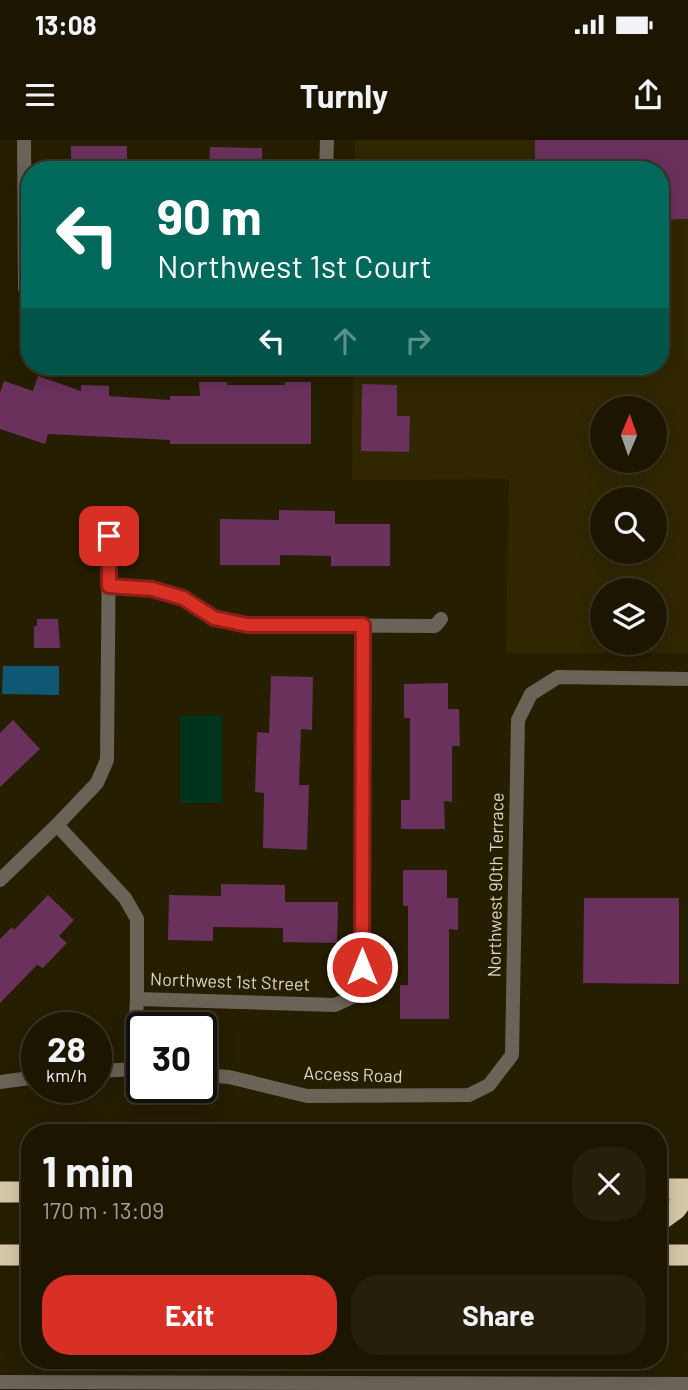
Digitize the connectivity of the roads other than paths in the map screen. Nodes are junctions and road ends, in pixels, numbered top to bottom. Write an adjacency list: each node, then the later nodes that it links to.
1 (24, 140): 3 (street)
2 (327, 140): 4 (street)
3 (24, 161)
4 (326, 161)
5 (109, 536): 6 (street)
6 (109, 586): 8 (street); 10 (street)
7 (441, 619): 8 (street)
8 (363, 625): 12 (street, Northwest 1st Street)
9 (688, 678): 14 (street, Northwest 90th Terrace)
10 (57, 825): 11 (street); 12 (street)
11 (0, 880)
12 (137, 999): 13 (street)
13 (137, 1012)
14 (499, 1075): 15 (street, Access Road)
15 (217, 1076)
16 (21, 1079): 17 (street)
17 (0, 1082)
18 (667, 1190): 19 (highway)
19 (688, 1191): 22 (highway)
20 (0, 1192): 21 (highway)
21 (21, 1192)
22 (667, 1216)
23 (0, 1255): 24 (highway)
24 (21, 1255)
25 (667, 1255): 26 (highway)
26 (688, 1255)
27 (0, 1382): 29 (street)
28 (688, 1384): 29 (street)
29 (153, 1386)

